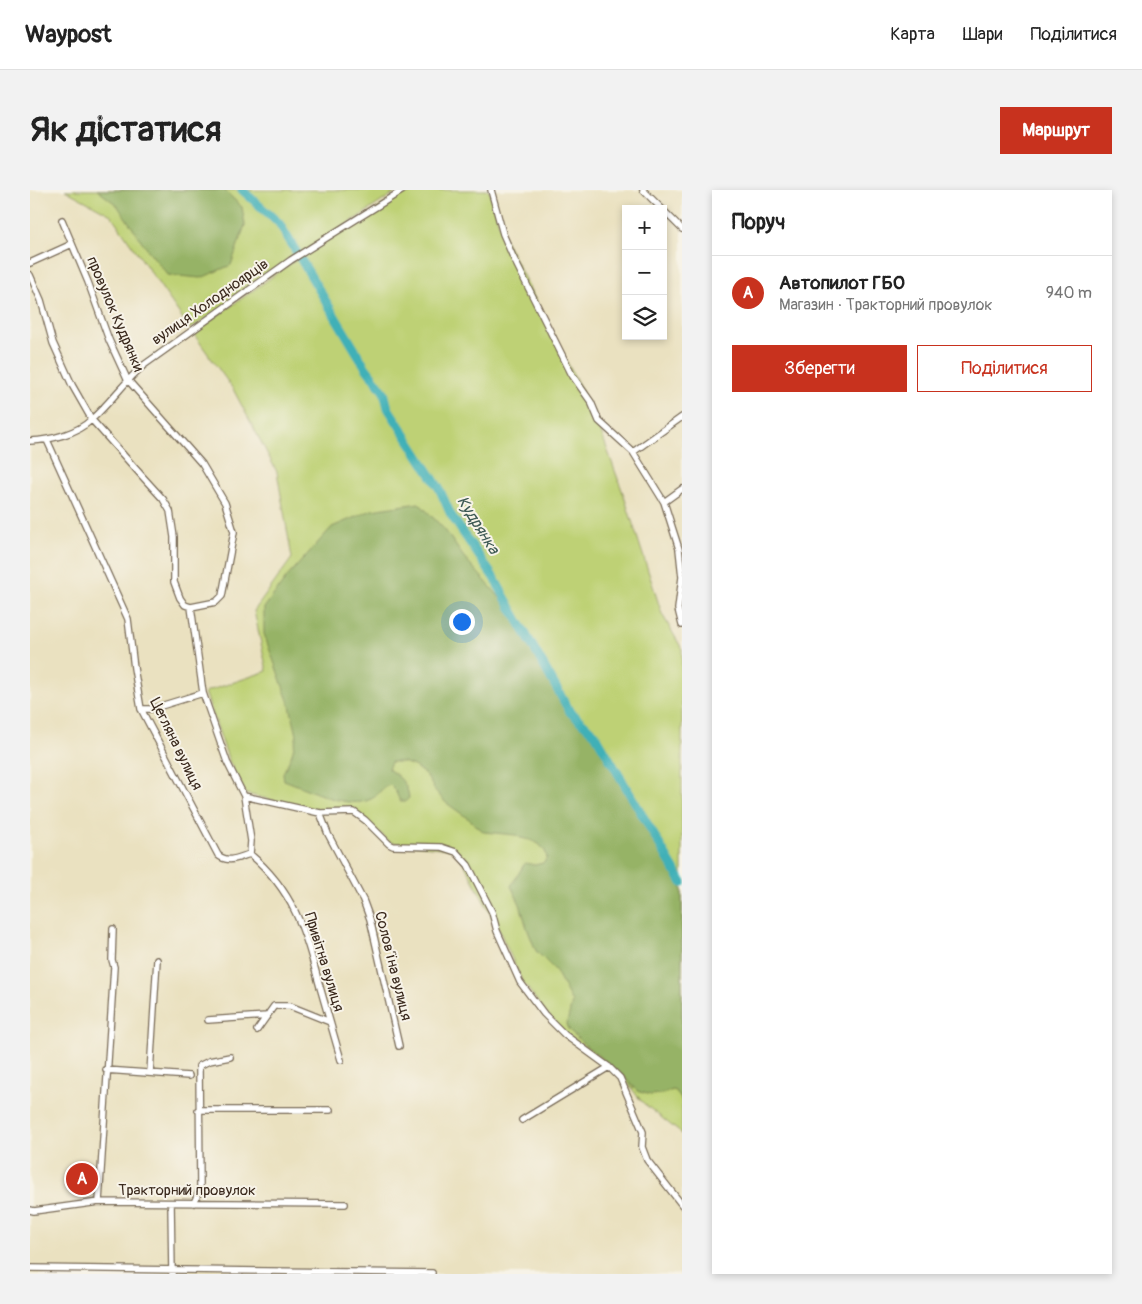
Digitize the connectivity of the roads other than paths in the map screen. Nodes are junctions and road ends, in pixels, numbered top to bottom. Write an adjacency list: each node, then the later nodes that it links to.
1 (403, 190): 11 (street, вулиця Холодноярців)
2 (491, 190): 16 (street)
3 (643, 190): 4 (street)
4 (659, 205)
5 (667, 213): 7 (street)
6 (62, 220): 8 (street, провулок Кудрянки)
7 (682, 229)
8 (72, 244): 9 (street); 11 (street, провулок Кудрянки)
9 (30, 264)
10 (30, 275): 13 (street)
11 (127, 379): 13 (street, вулиця Холодноярців); 20 (street, провулок Кудрянки)
12 (682, 417): 16 (street)
13 (92, 420): 14 (street, вулиця Холодноярців); 20 (street)
14 (47, 440): 15 (street, вулиця Холодноярців); 24 (street, Цегляна вулиця)
15 (30, 441)
16 (633, 452): 18 (street)
17 (682, 489): 18 (street)
18 (664, 502): 19 (street)
19 (681, 548): 21 (street)
20 (190, 607): 23 (street)
21 (680, 607): 22 (street)
22 (682, 625)
23 (202, 692): 24 (street); 25 (street)
24 (141, 709): 27 (street, Цегляна вулиця)
25 (244, 796): 26 (street); 27 (street)
26 (320, 813): 34 (street, Соловʼїна вулиця); 37 (street)
27 (250, 854): 32 (street, Привітна вулиця)
28 (113, 929): 38 (street)
29 (157, 960): 39 (street)
30 (267, 1016): 31 (street); 32 (street); 33 (street)
31 (208, 1020)
32 (330, 1022): 36 (street, Привітна вулиця)
33 (257, 1030)
34 (399, 1046)
35 (230, 1056): 41 (street)
36 (341, 1060)
37 (609, 1067): 43 (street); 48 (street)
38 (106, 1070): 39 (street); 44 (street)
39 (150, 1074): 40 (street)
40 (190, 1076)
41 (198, 1110): 42 (street); 46 (street)
42 (330, 1110)
43 (522, 1120)
44 (99, 1202): 45 (street, Тракторний провулок); 49 (street, Тракторний провулок)
45 (171, 1202): 46 (street, Тракторний провулок); 51 (street)
46 (194, 1203): 47 (street, Тракторний провулок)
47 (345, 1204)
48 (682, 1205)
49 (30, 1210)
50 (30, 1268): 51 (street)
51 (172, 1272): 52 (street)
52 (358, 1273): 53 (street)
53 (432, 1273)

